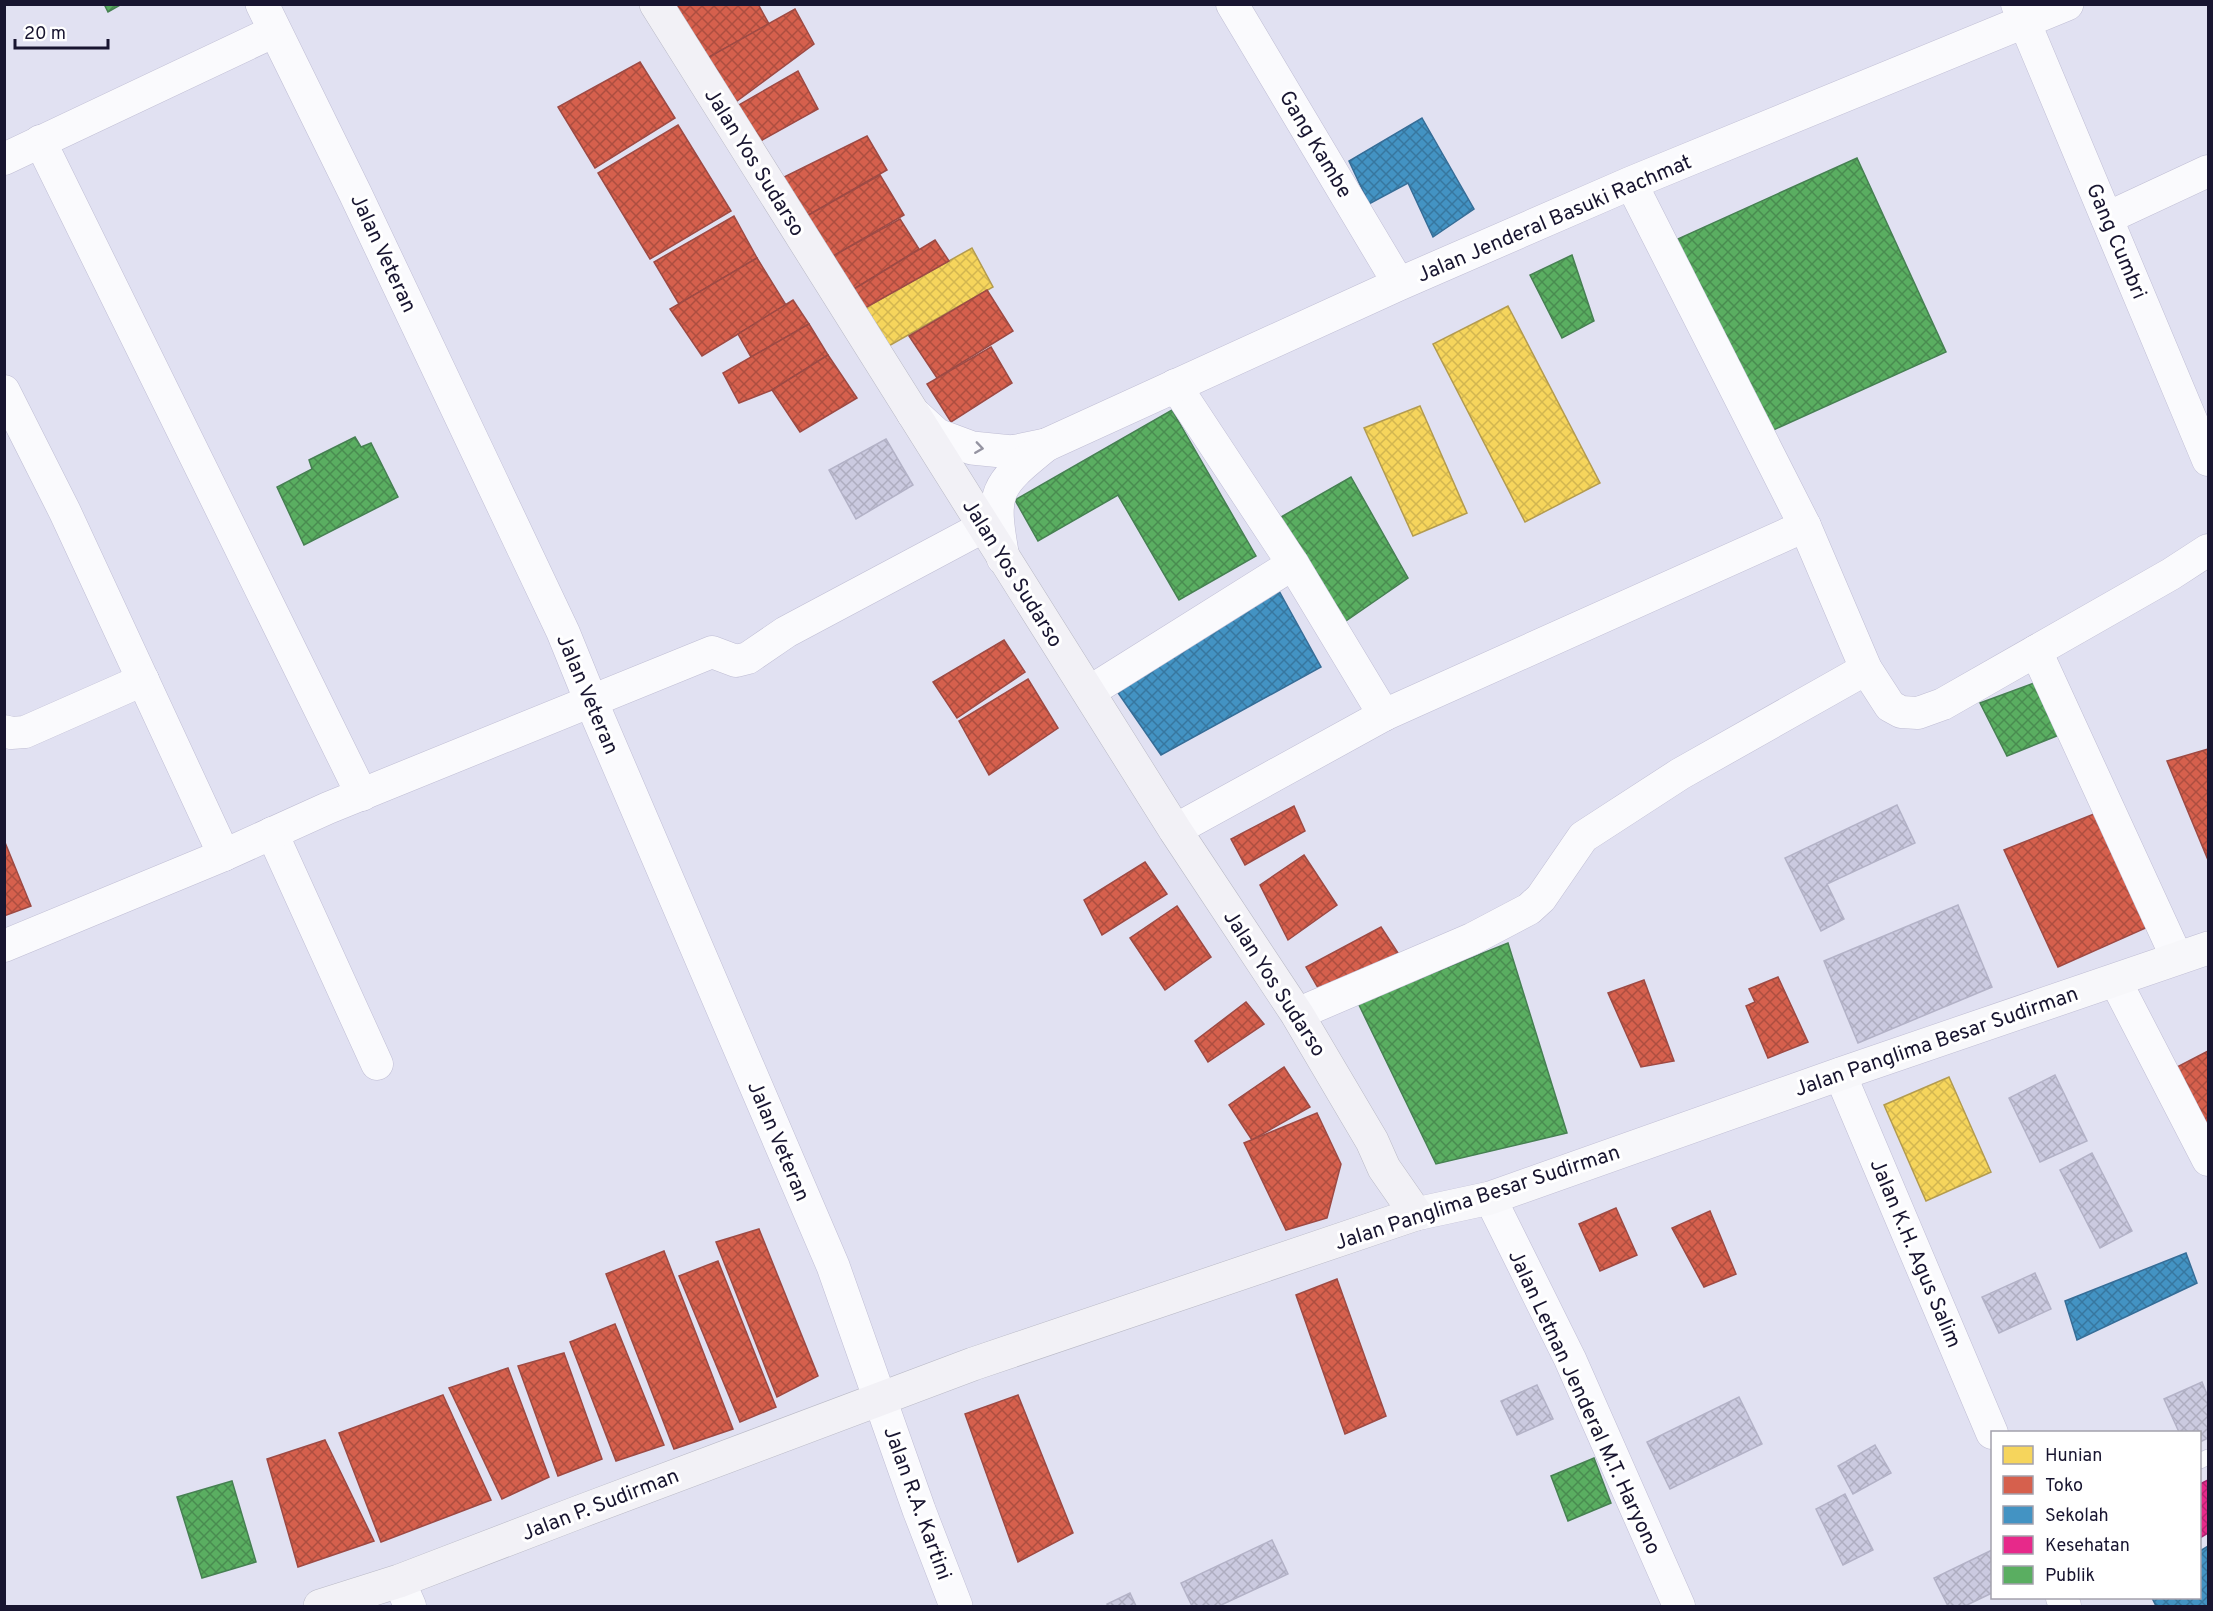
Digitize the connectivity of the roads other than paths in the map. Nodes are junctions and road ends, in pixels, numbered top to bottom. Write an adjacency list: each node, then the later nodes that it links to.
1 (656, 4): 14 (highway, Jalan Yos Sudarso)
2 (1232, 4): 11 (street, Gang Kambe)
3 (2067, 4): 4 (street, Jalan Jenderal Basuki Rachmat)
4 (2021, 13): 9 (street, Jalan Jenderal Basuki Rachmat); 10 (street, Gang Cumbri)
5 (268, 18): 6 (street); 26 (street, Jalan Veteran)
6 (40, 141): 7 (street); 29 (street)
7 (4, 159)
8 (2208, 171): 10 (street)
9 (1631, 183): 11 (street, Jalan Jenderal Basuki Rachmat); 17 (street)
10 (2107, 218): 16 (street, Gang Cumbri)
11 (1399, 284): 12 (street, Jalan Jenderal Basuki Rachmat)
12 (1176, 385): 15 (street, Jalan Jenderal Basuki Rachmat); 21 (street)
13 (4, 391): 24 (street)
14 (911, 411): 15 (street, one-way to 15); 18 (highway, Jalan Yos Sudarso)
15 (1046, 445): 20 (street)
16 (2208, 460)
17 (1804, 526): 23 (street); 27 (street)
18 (983, 527): 20 (highway, Jalan Yos Sudarso); 26 (street)
19 (2208, 550): 22 (street)
20 (1003, 559): 25 (highway, Jalan Yos Sudarso)
21 (1293, 564): 25 (street); 27 (street)
22 (2036, 651): 23 (street); 35 (street)
23 (1866, 669): 37 (street)
24 (143, 680): 28 (street); 32 (street)
25 (1089, 692): 30 (highway, Jalan Yos Sudarso)
26 (591, 701): 29 (street); 45 (street, Jalan Veteran)
27 (1384, 715): 30 (street)
28 (4, 731)
29 (362, 795): 31 (street)
30 (1175, 830): 37 (highway, Jalan Yos Sudarso)
31 (272, 833): 32 (street); 38 (street)
32 (224, 855): 33 (street)
33 (4, 946)
34 (2208, 948): 35 (main road, Jalan Panglima Besar Sudirman)
35 (2177, 958): 36 (main road, Jalan Panglima Besar Sudirman)
36 (2115, 980): 39 (main road, Jalan Panglima Besar Sudirman); 41 (street)
37 (1297, 1014): 40 (highway, Jalan Yos Sudarso)
38 (377, 1064)
39 (1840, 1074): 42 (main road, Jalan Panglima Besar Sudirman); 46 (street, Jalan K.H. Agus Salim)
40 (1372, 1141): 43 (highway, Jalan Yos Sudarso); 44 (highway)
41 (2208, 1160)
42 (1490, 1198): 43 (main road, Jalan Panglima Besar Sudirman); 50 (street, Jalan Letnan Jenderal M.T. Haryono)
43 (1416, 1214): 44 (highway, Jalan Panglima Besar Sudirman)
44 (1359, 1235): 45 (highway, Jalan Panglima Besar Sudirman)
45 (880, 1399): 47 (highway, Jalan P. Sudirman); 49 (street, Jalan R.A. Kartini)
46 (1991, 1431)
47 (405, 1594): 48 (highway, Jalan P. Sudirman)
48 (320, 1606)
49 (956, 1606)
50 (1679, 1606)

